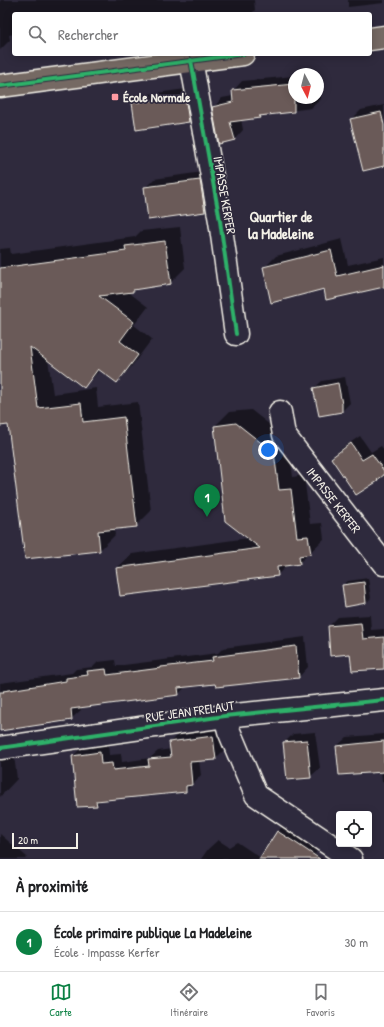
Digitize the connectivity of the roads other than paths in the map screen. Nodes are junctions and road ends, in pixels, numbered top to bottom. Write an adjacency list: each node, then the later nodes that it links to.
1 (384, 37): 2 (main road)
2 (372, 39)
3 (226, 56): 4 (main road)
4 (191, 60): 5 (main road); 6 (street, IMPASSE KERFER)
5 (0, 86)
6 (236, 334)
7 (280, 412): 8 (street, IMPASSE KERFER)
8 (384, 564)
9 (384, 700): 10 (street, RUE JEAN FRELAUT)
10 (225, 716): 11 (street, RUE JEAN FRELAUT); 12 (street)
11 (0, 748)
12 (351, 859)

